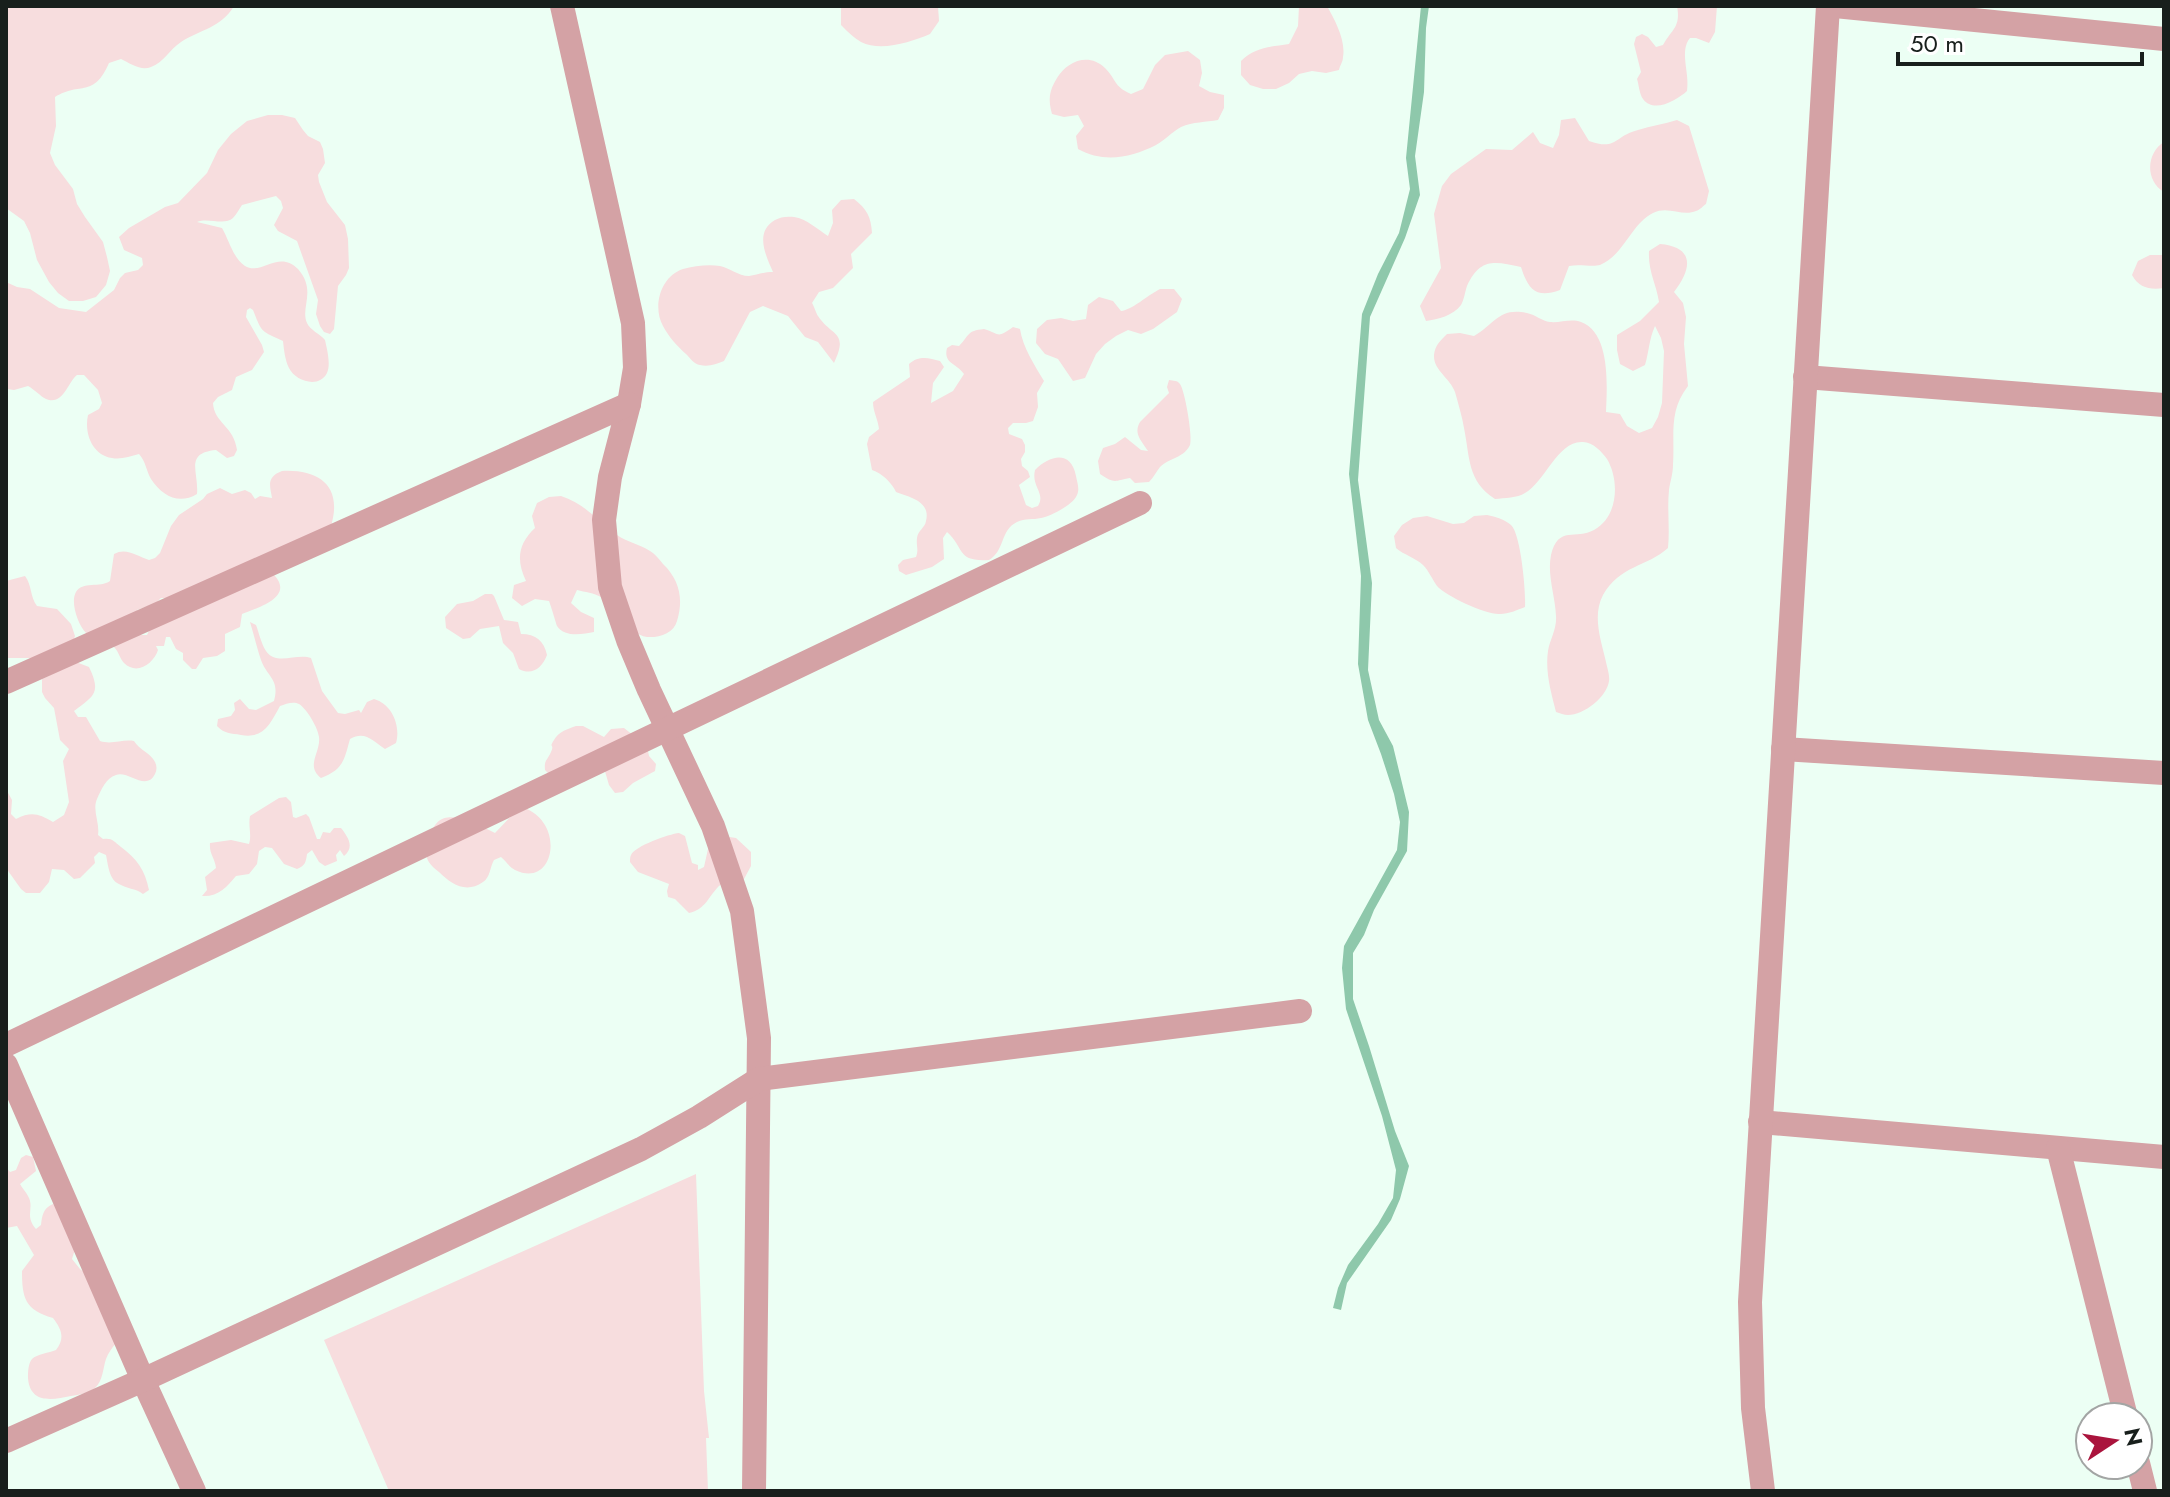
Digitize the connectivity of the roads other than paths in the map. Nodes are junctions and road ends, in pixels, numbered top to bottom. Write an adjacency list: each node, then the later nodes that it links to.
1 (562, 6): 6 (street)
2 (1828, 6): 5 (street)
3 (1835, 6): 4 (street)
4 (2164, 39)
5 (1805, 377): 7 (street); 11 (street)
6 (629, 404): 9 (street); 10 (street)
7 (2164, 405)
8 (1140, 503): 10 (street)
9 (6, 682)
10 (666, 729): 14 (street); 16 (street)
11 (1783, 749): 12 (street); 17 (street)
12 (2164, 773)
13 (1300, 1011): 16 (street)
14 (6, 1045)
15 (6, 1065): 20 (street)
16 (759, 1079): 20 (street); 24 (street)
17 (1760, 1122): 18 (street); 25 (street)
18 (2058, 1148): 19 (street); 21 (street)
19 (2164, 1157)
20 (143, 1380): 22 (street); 23 (street)
21 (2122, 1401)
22 (6, 1441)
23 (194, 1491)
24 (754, 1491)
25 (1763, 1491)

